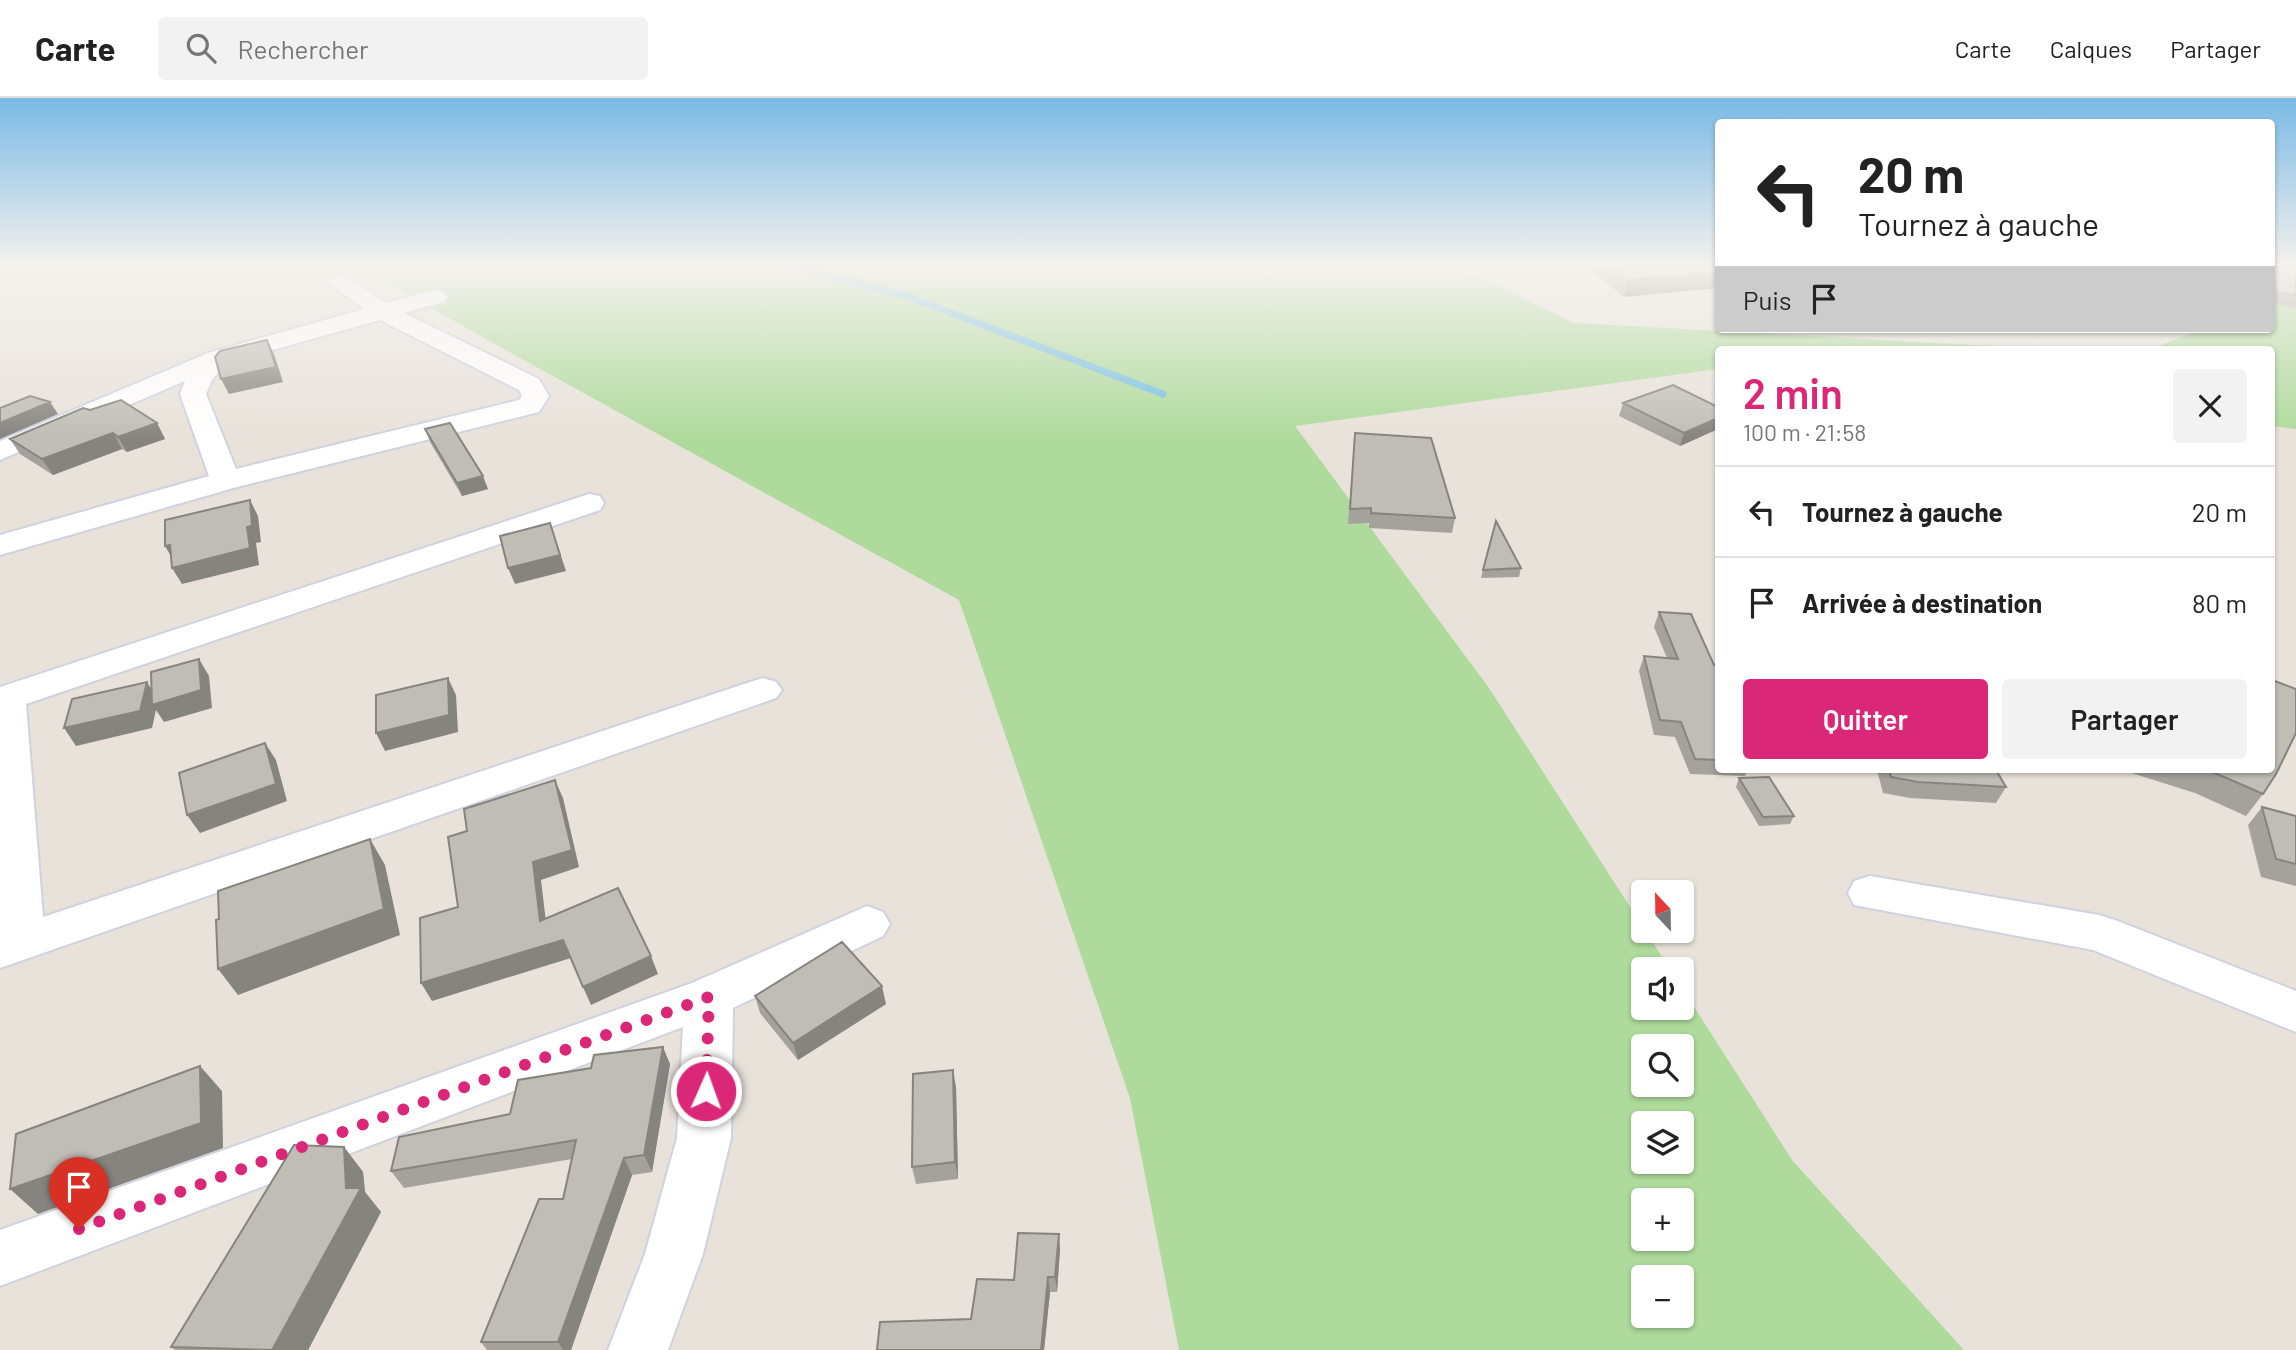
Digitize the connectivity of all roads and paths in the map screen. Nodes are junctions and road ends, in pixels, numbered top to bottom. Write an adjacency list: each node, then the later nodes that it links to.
1 (342, 323): 3 (street)
2 (406, 323): 5 (street)
3 (217, 358): 4 (street); 5 (street)
4 (0, 451)
5 (226, 481): 7 (street)
6 (589, 503): 9 (street)
7 (0, 545)
8 (763, 690): 12 (street)
9 (7, 691): 12 (street)
10 (1870, 893): 14 (street)
11 (867, 923): 13 (street)
12 (11, 946)
13 (709, 997): 15 (street); 16 (street)
14 (2296, 1012)
15 (0, 1258)
16 (638, 1350)

